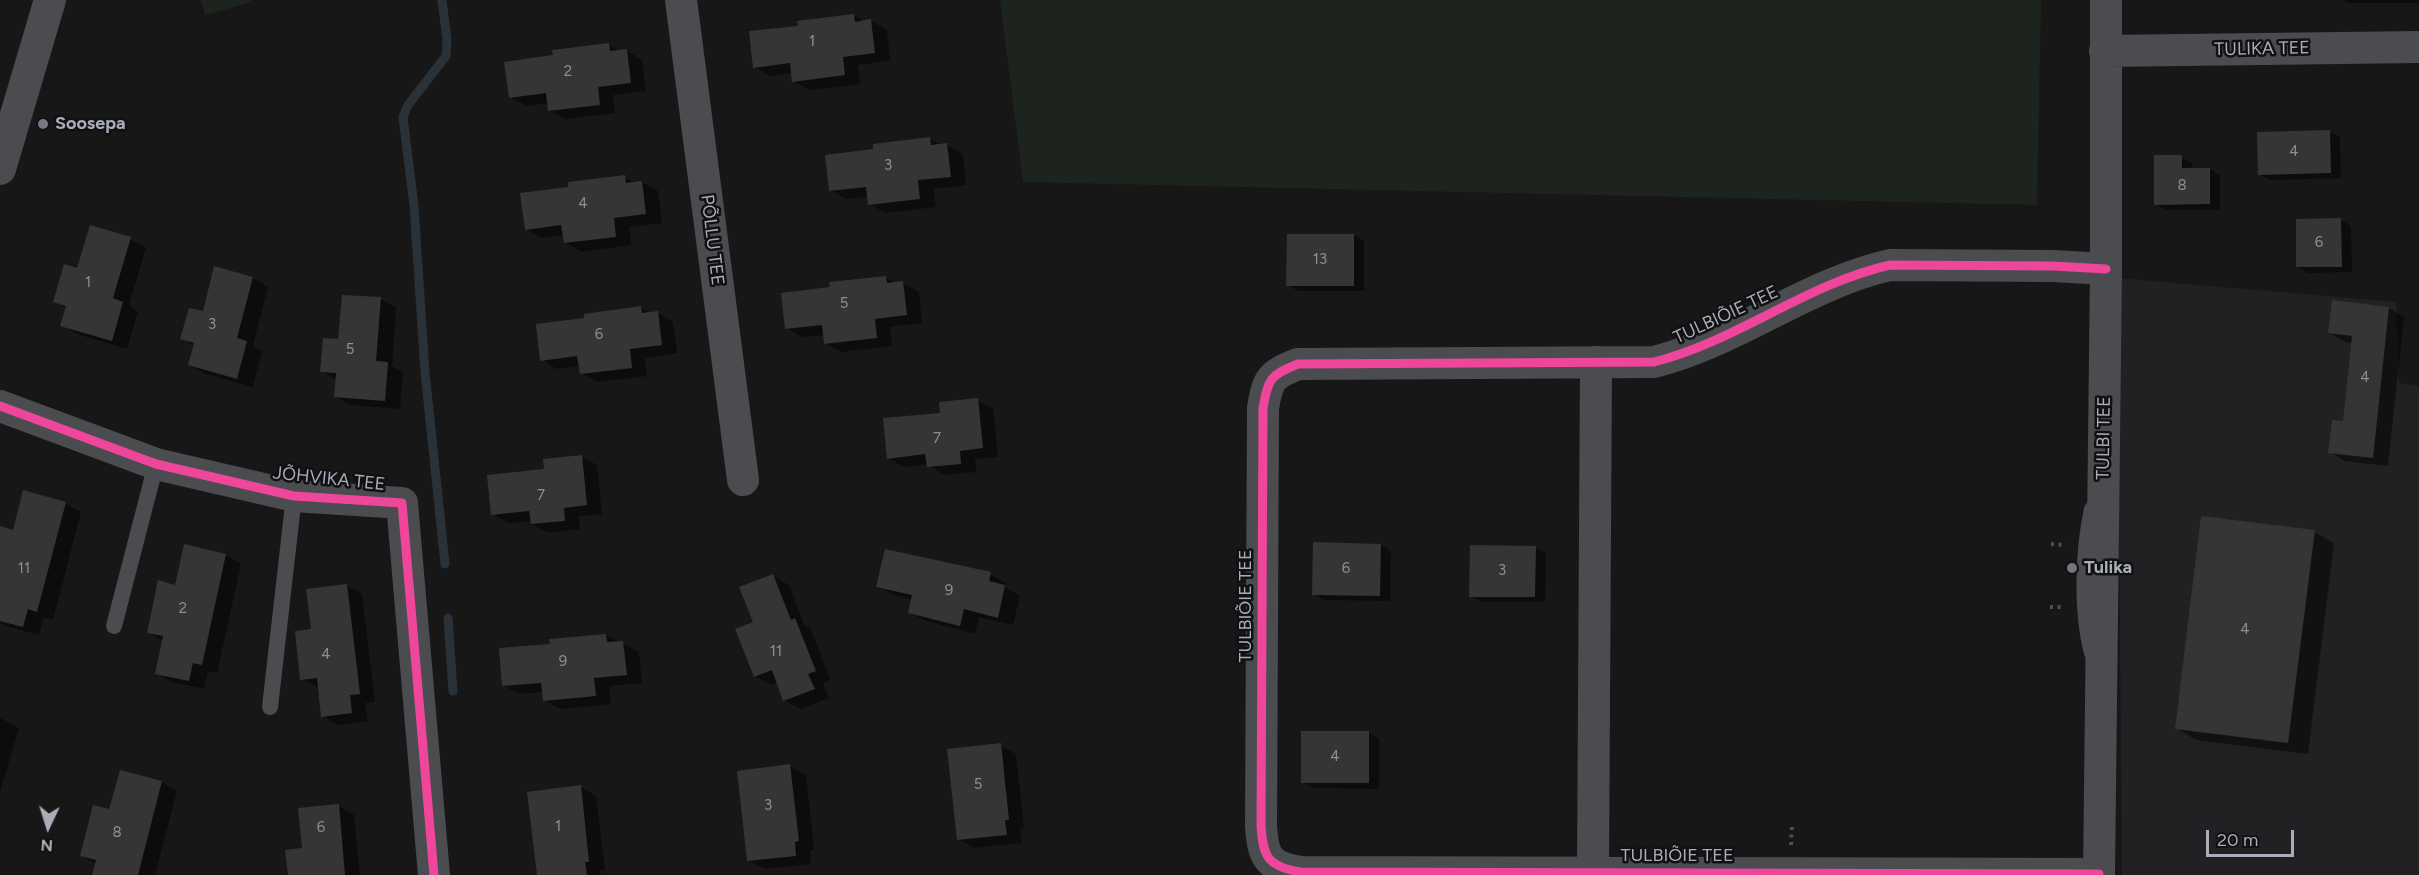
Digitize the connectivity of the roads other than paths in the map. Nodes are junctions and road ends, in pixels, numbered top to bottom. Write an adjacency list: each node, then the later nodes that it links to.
1 (50, 0): 6 (street)
2 (681, 0): 11 (street, PÕLLU TEE)
3 (2106, 0): 5 (street, TULBI TEE)
4 (2419, 47): 5 (street, TULIKA TEE)
5 (2105, 51): 7 (street, TULBI TEE)
6 (0, 170)
7 (2106, 269): 8 (street, TULBIÕIE TEE); 18 (street, TULBI TEE)
8 (1596, 362): 15 (street); 15 (street, TULBIÕIE TEE)
9 (0, 406): 10 (street, JÕHVIKA TEE)
10 (156, 464): 12 (street, JÕHVIKA TEE); 13 (lane)
11 (742, 480)
12 (294, 496): 14 (lane); 17 (street, JÕHVIKA TEE)
13 (114, 626)
14 (270, 707)
15 (1601, 873): 16 (street, TULBIÕIE TEE)
16 (2015, 874): 18 (street, TULBIÕIE TEE)
17 (434, 875)
18 (2099, 875)

